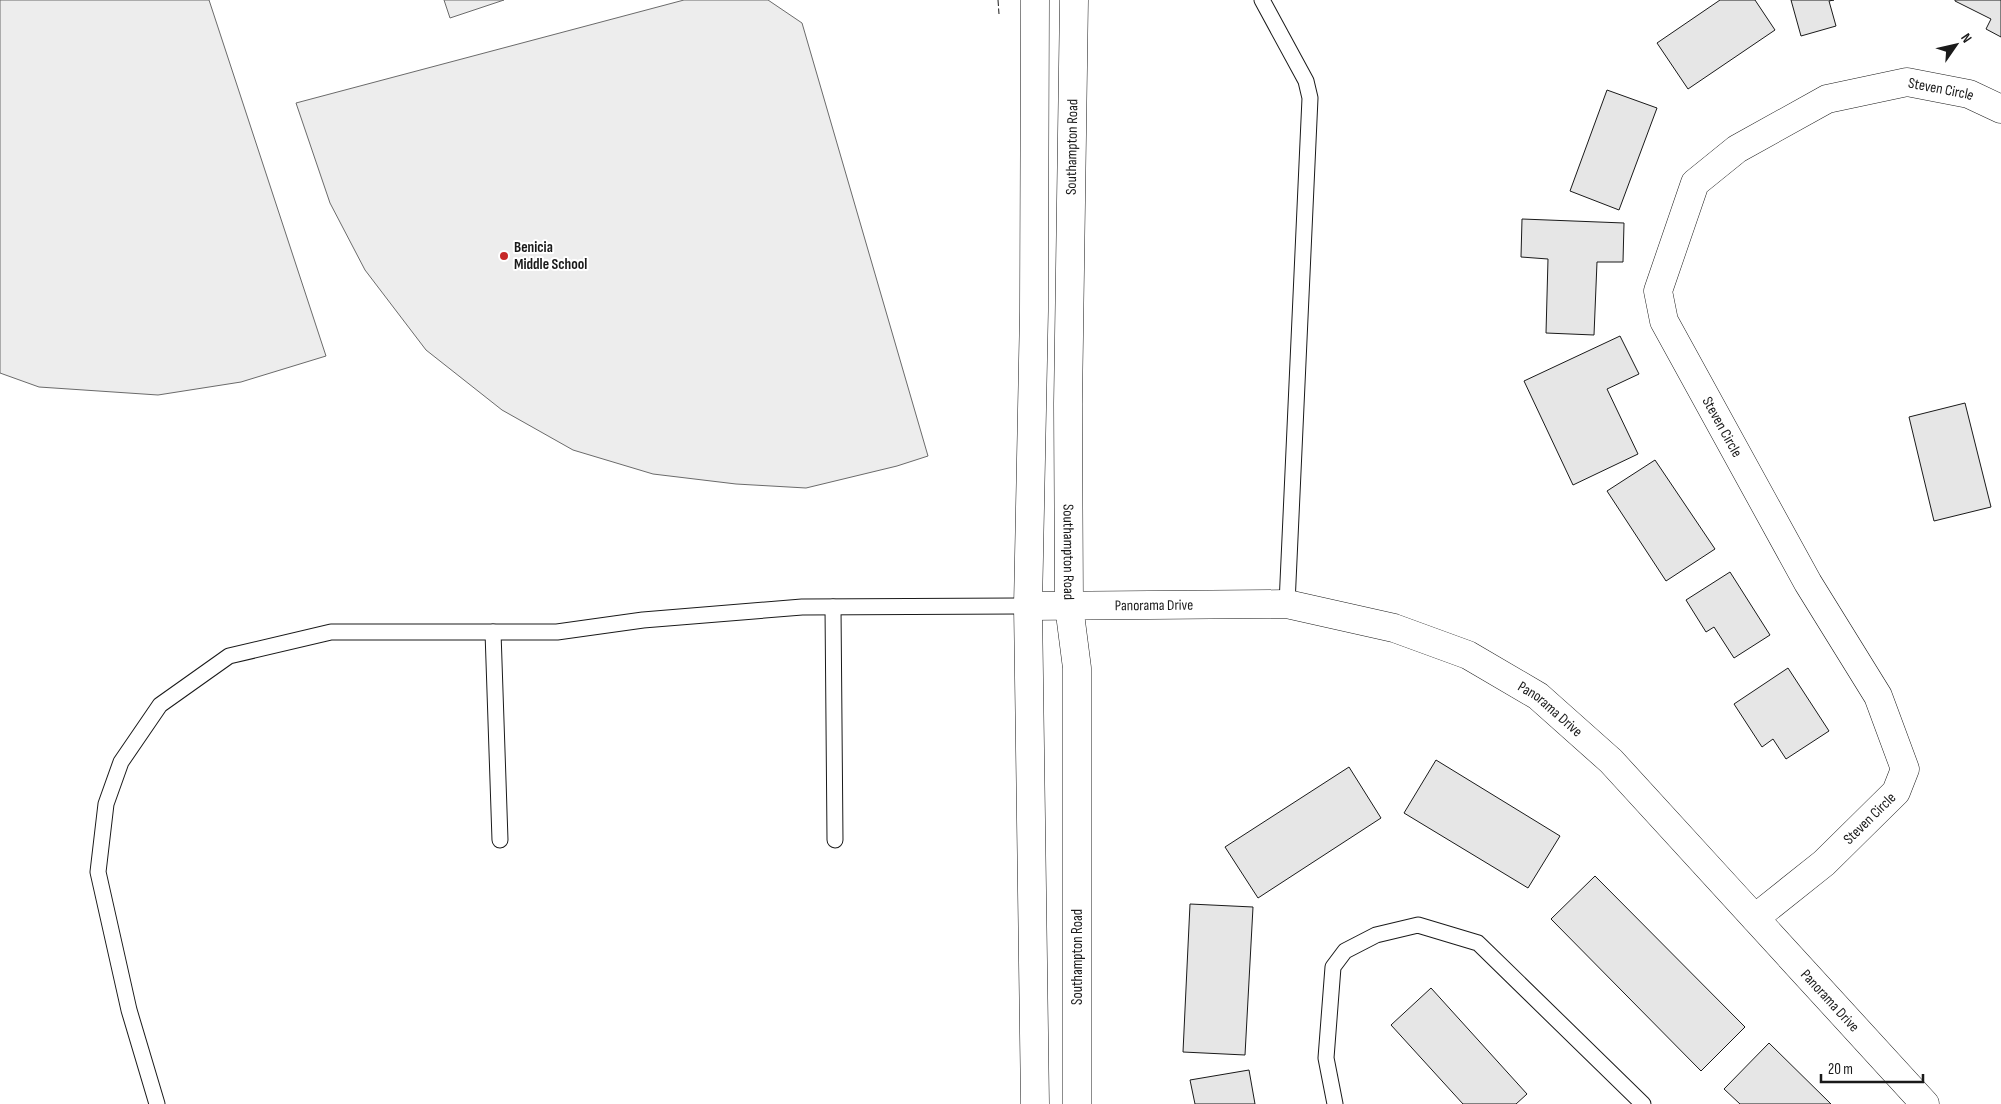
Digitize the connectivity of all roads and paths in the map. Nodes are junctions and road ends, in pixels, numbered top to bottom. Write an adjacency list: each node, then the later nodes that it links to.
1 (1035, 0): 6 (street)
2 (1074, 0): 7 (street, Southampton Road)
3 (1262, 0): 5 (lane)
4 (2001, 109): 12 (street, Steven Circle)
5 (1286, 604): 7 (street, Panorama Drive); 12 (street, Panorama Drive)
6 (1028, 606): 7 (street, Panorama Drive); 8 (lane); 14 (street)
7 (1069, 606): 15 (street, Southampton Road)
8 (833, 607): 9 (lane); 11 (lane)
9 (493, 632): 10 (lane); 13 (lane)
10 (500, 840)
11 (835, 840)
12 (1755, 918): 18 (street, Panorama Drive)
13 (157, 1104)
14 (1035, 1104)
15 (1076, 1104)
16 (1335, 1104): 17 (lane)
17 (1643, 1104)
18 (1925, 1104)

